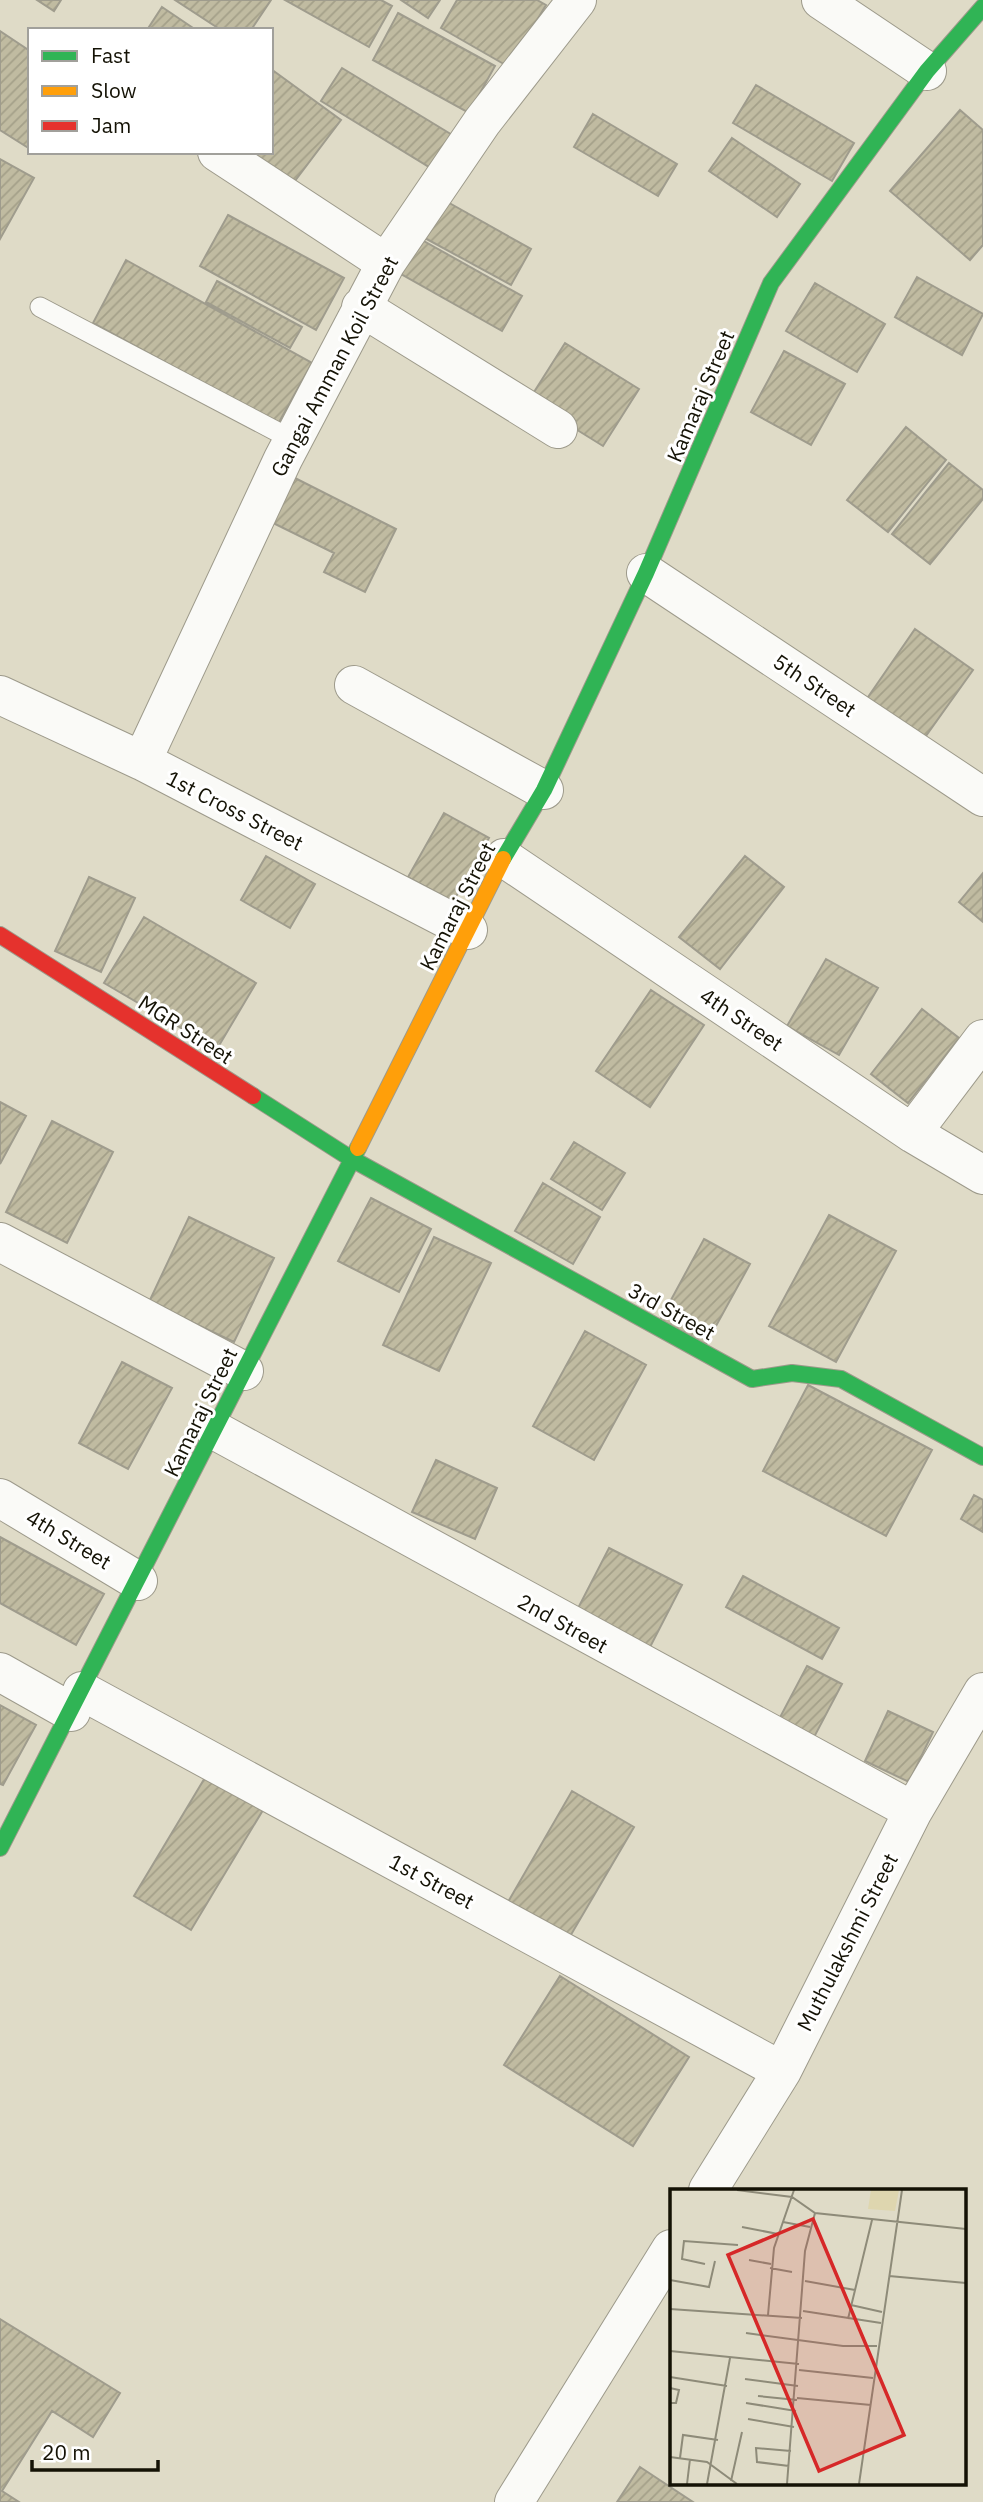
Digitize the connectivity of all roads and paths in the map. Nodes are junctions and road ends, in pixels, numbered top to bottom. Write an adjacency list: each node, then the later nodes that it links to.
1 (577, 0): 6 (street, Gangai Amman Koil Street)
2 (821, 0): 4 (street)
3 (983, 7): 4 (street, Kamaraj Street)
4 (927, 71): 11 (street, Kamaraj Street)
5 (220, 154): 6 (street)
6 (386, 262): 8 (street, Gangai Amman Koil Street)
7 (40, 307): 10 (lane)
8 (360, 307): 9 (street); 10 (street, Gangai Amman Koil Street)
9 (558, 429)
10 (293, 440): 14 (street, Gangai Amman Koil Street)
11 (646, 573): 15 (street, Kamaraj Street); 16 (street, 5th Street)
12 (354, 685): 15 (street)
13 (0, 695): 14 (street, 1st Cross Street)
14 (142, 761): 18 (street, 1st Cross Street)
15 (544, 790): 17 (street, Kamaraj Street)
16 (983, 797)
17 (504, 858): 18 (street, Kamaraj Street); 21 (street, 4th Street)
18 (468, 930): 22 (street, Kamaraj Street)
19 (0, 934): 22 (street, MGR Street)
20 (983, 1039): 21 (street)
21 (912, 1133): 23 (street, 4th Street)
22 (350, 1158): 25 (street, Kamaraj Street); 27 (street, 3rd Street)
23 (983, 1175)
24 (0, 1242): 25 (street)
25 (244, 1371): 26 (street, Kamaraj Street)
26 (216, 1431): 29 (street, Kamaraj Street); 34 (street, 2nd Street)
27 (983, 1457)
28 (0, 1498): 29 (street, 4th Street)
29 (138, 1580): 32 (street, Kamaraj Street)
30 (0, 1672): 32 (street, 1st Street)
31 (983, 1692): 34 (street, Muthulakshmi Street)
32 (77, 1701): 33 (street, Kamaraj Street); 36 (street, 1st Street)
33 (10, 1808): 35 (street, Kamaraj Street)
34 (913, 1811): 36 (street, Muthulakshmi Street)
35 (0, 1848)
36 (782, 2071): 37 (street, Muthulakshmi Street)
37 (709, 2189)
38 (670, 2251): 39 (street)
39 (514, 2502)

